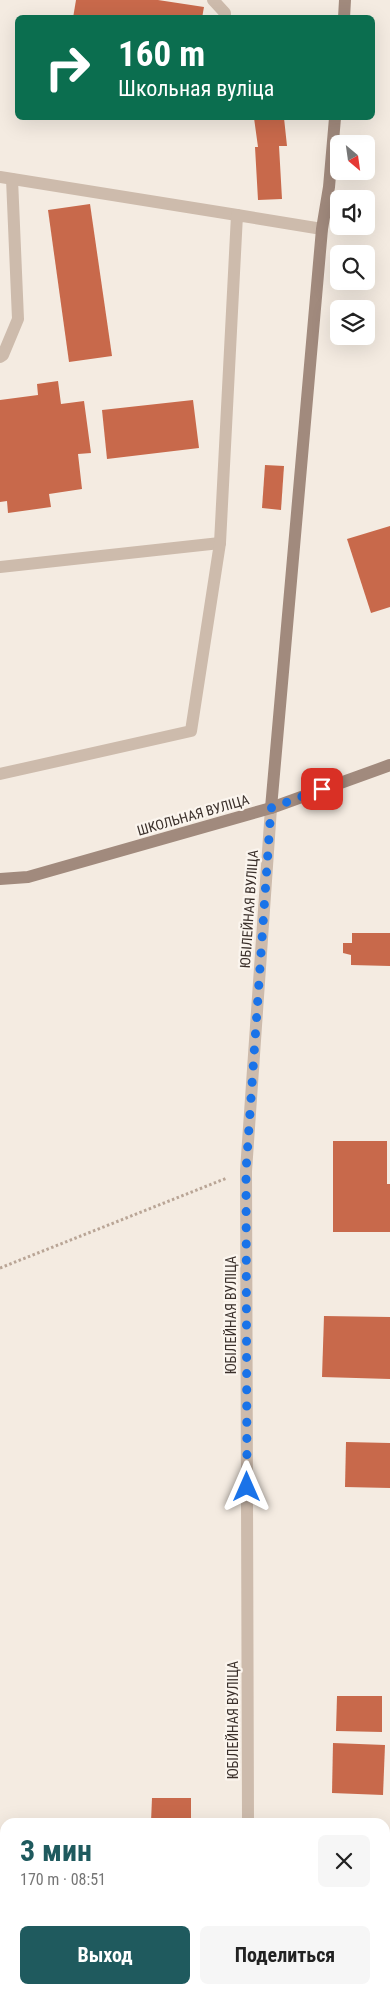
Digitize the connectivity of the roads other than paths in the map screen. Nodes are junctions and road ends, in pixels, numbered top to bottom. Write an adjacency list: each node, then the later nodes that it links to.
1 (213, 0): 3 (street)
2 (345, 0): 4 (street)
3 (225, 15)
4 (344, 15)
5 (335, 120): 8 (street)
6 (6, 178): 7 (street); 9 (street)
7 (237, 215): 8 (street); 10 (street)
8 (322, 229): 14 (street)
9 (0, 357)
10 (220, 543): 11 (street); 13 (street)
11 (0, 567)
12 (390, 765): 14 (street, ШКОЛЬНАЯ ВУЛІЦА)
13 (0, 774)
14 (271, 808): 15 (street, ШКОЛЬНАЯ ВУЛІЦА); 16 (street, ЮБІЛЕЙНАЯ ВУЛІЦА)
15 (0, 879)
16 (248, 1818)

